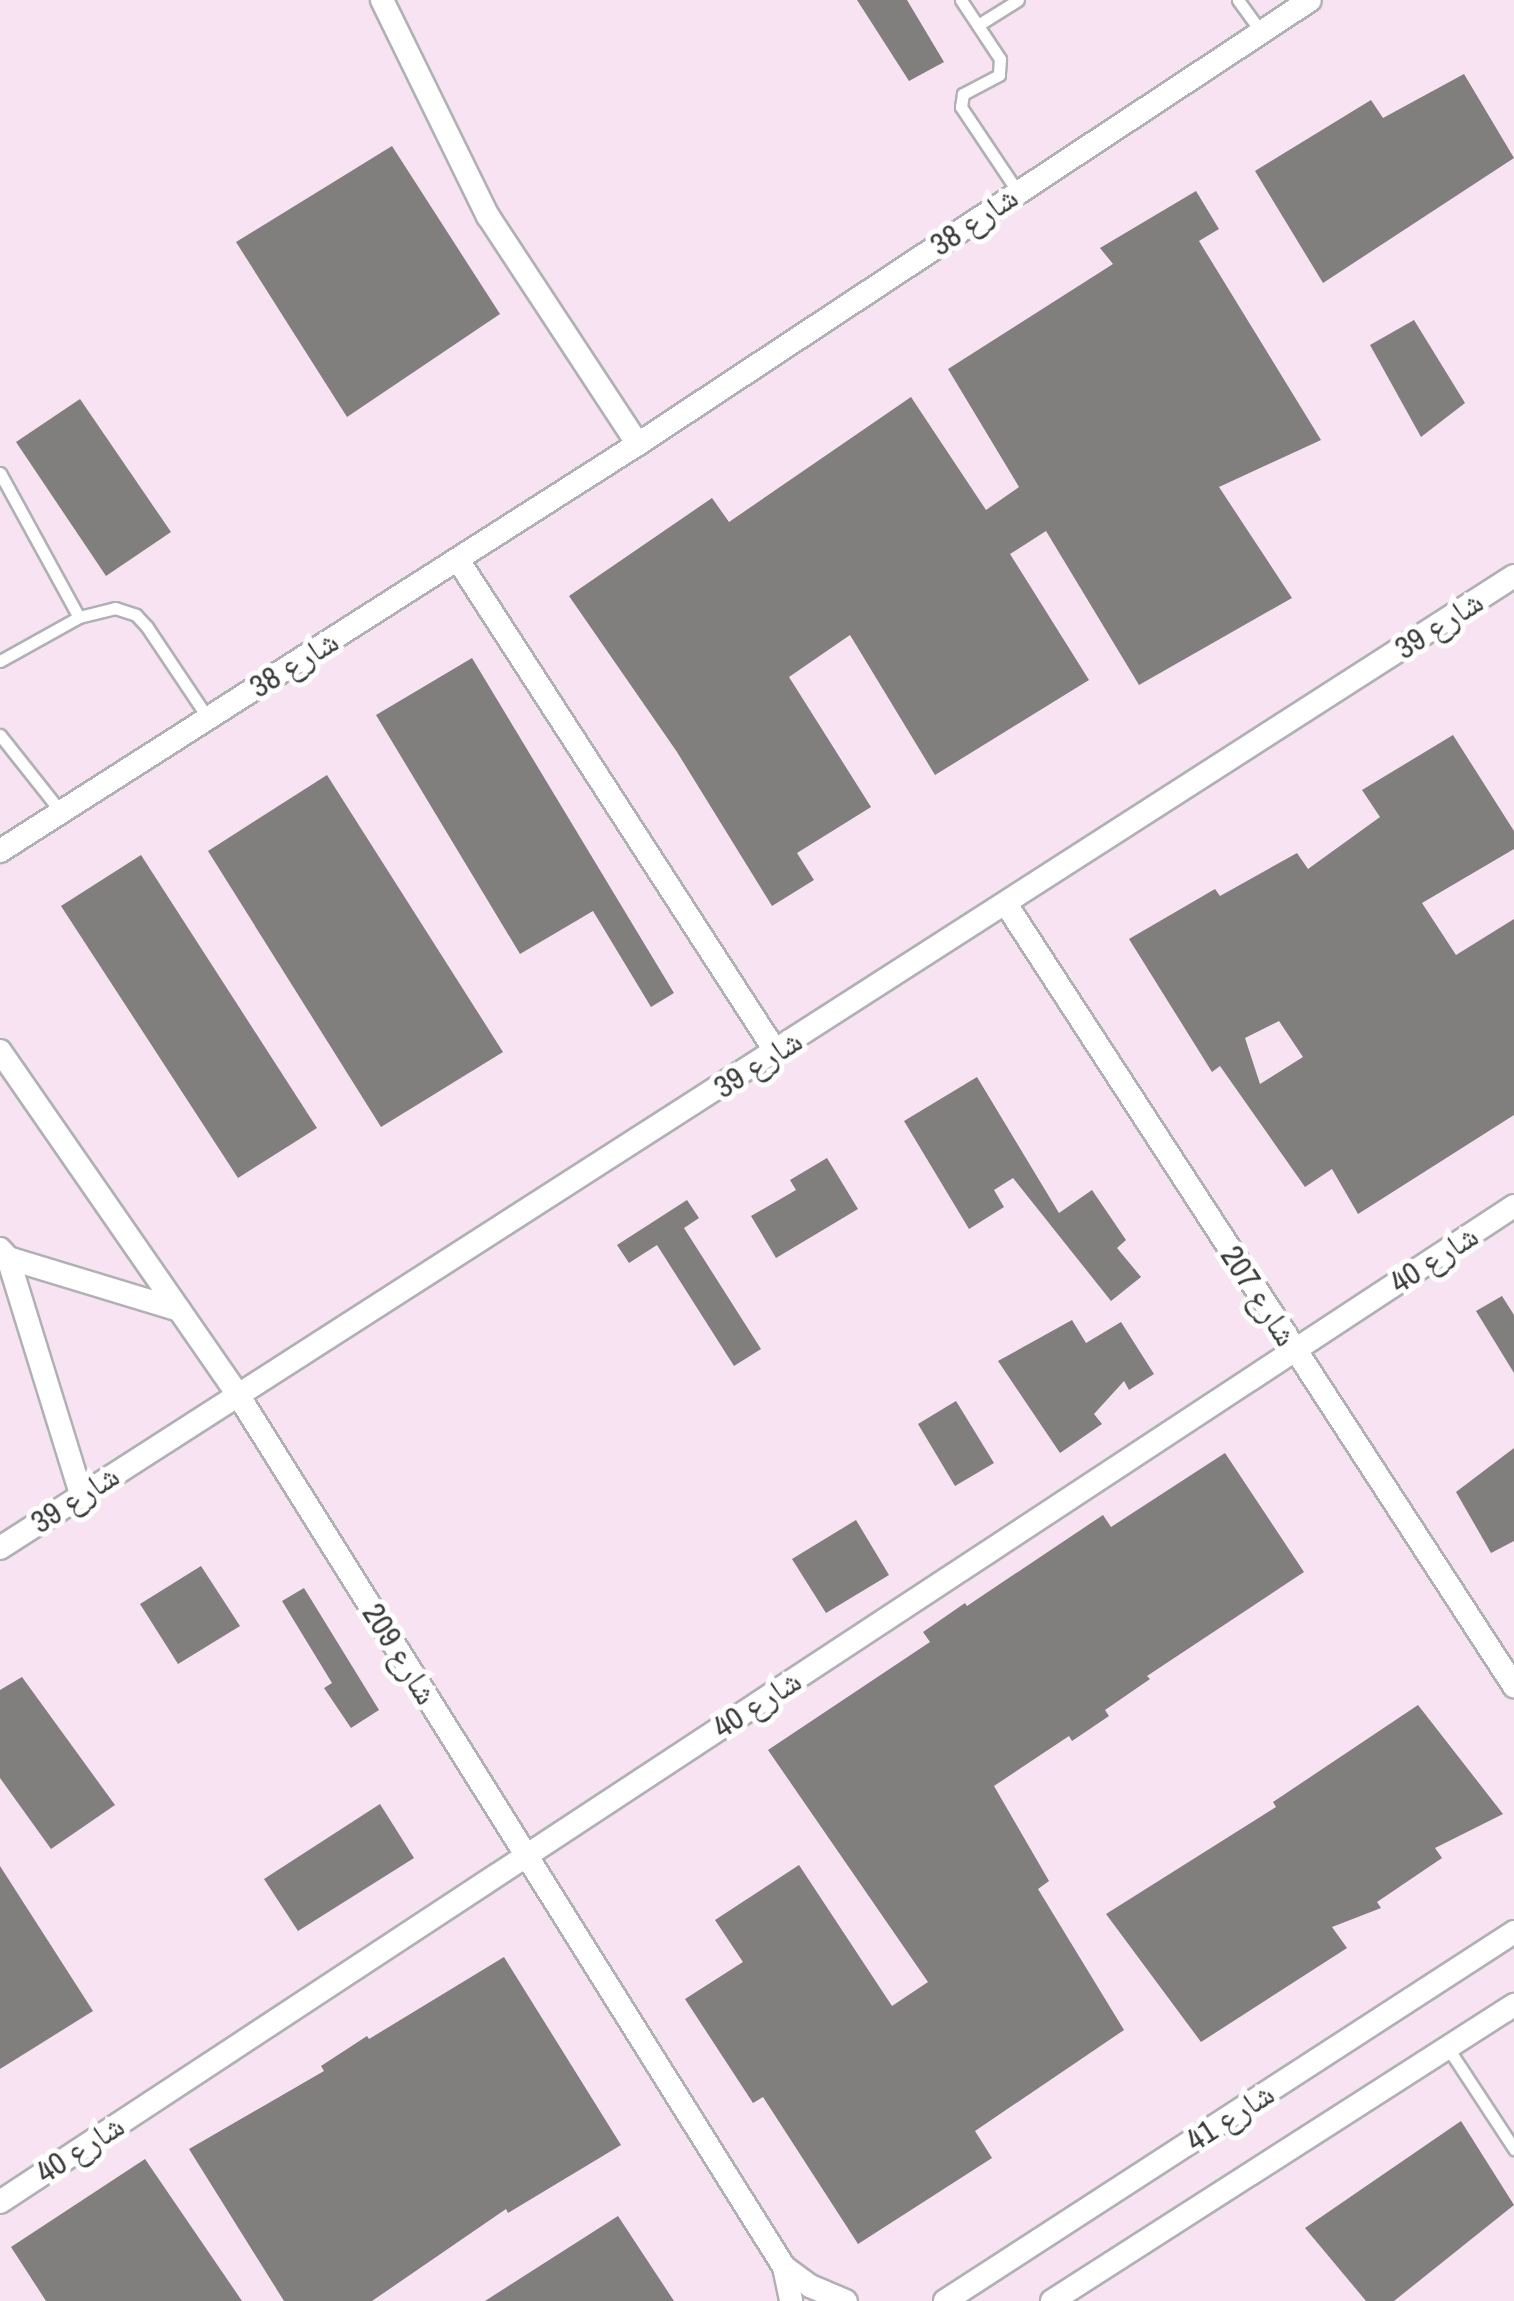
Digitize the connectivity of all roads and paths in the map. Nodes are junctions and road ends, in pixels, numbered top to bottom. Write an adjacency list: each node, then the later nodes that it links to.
1 (382, 0): 9 (street)
2 (961, 0): 6 (lane)
3 (1018, 0): 6 (lane)
4 (1238, 0): 7 (lane)
5 (1310, 0): 7 (street, شارع 38)
6 (978, 25): 8 (lane)
7 (1260, 30): 8 (street, شارع 38)
8 (1018, 192): 9 (street, شارع 38)
9 (638, 444): 11 (street, شارع 38)
10 (0, 473): 13 (lane)
11 (458, 560): 15 (street, شارع 38); 21 (street)
12 (1514, 576): 19 (street, شارع 39)
13 (78, 617): 14 (lane); 15 (lane)
14 (0, 662)
15 (208, 718): 17 (street, شارع 38)
16 (0, 735): 17 (lane)
17 (61, 812): 18 (street, شارع 38)
18 (0, 851)
19 (1006, 904): 21 (street, شارع 39); 25 (street, شارع 207)
20 (0, 1051): 24 (street, شارع 209)
21 (776, 1052): 26 (street, شارع 39)
22 (1514, 1206): 25 (street, شارع 40)
23 (4, 1254): 24 (street); 27 (street)
24 (179, 1310): 26 (street, شارع 209)
25 (1294, 1351): 29 (street, شارع 207); 30 (street, شارع 40)
26 (240, 1398): 27 (street, شارع 39); 30 (street, شارع 209)
27 (81, 1494): 28 (street, شارع 39)
28 (0, 1548)
29 (1512, 1678)
30 (526, 1856): 35 (street, شارع 40); 36 (street, شارع 209)
31 (1514, 1932): 39 (street, شارع 41)
32 (1514, 2005): 33 (street, شارع 41)
33 (1448, 2047): 34 (lane); 40 (street, شارع 41)
34 (1514, 2149)
35 (0, 2202)
36 (784, 2266): 37 (street, شارع 209); 38 (street, شارع 209)
37 (791, 2301)
38 (846, 2301)
39 (945, 2301)
40 (1052, 2301)

